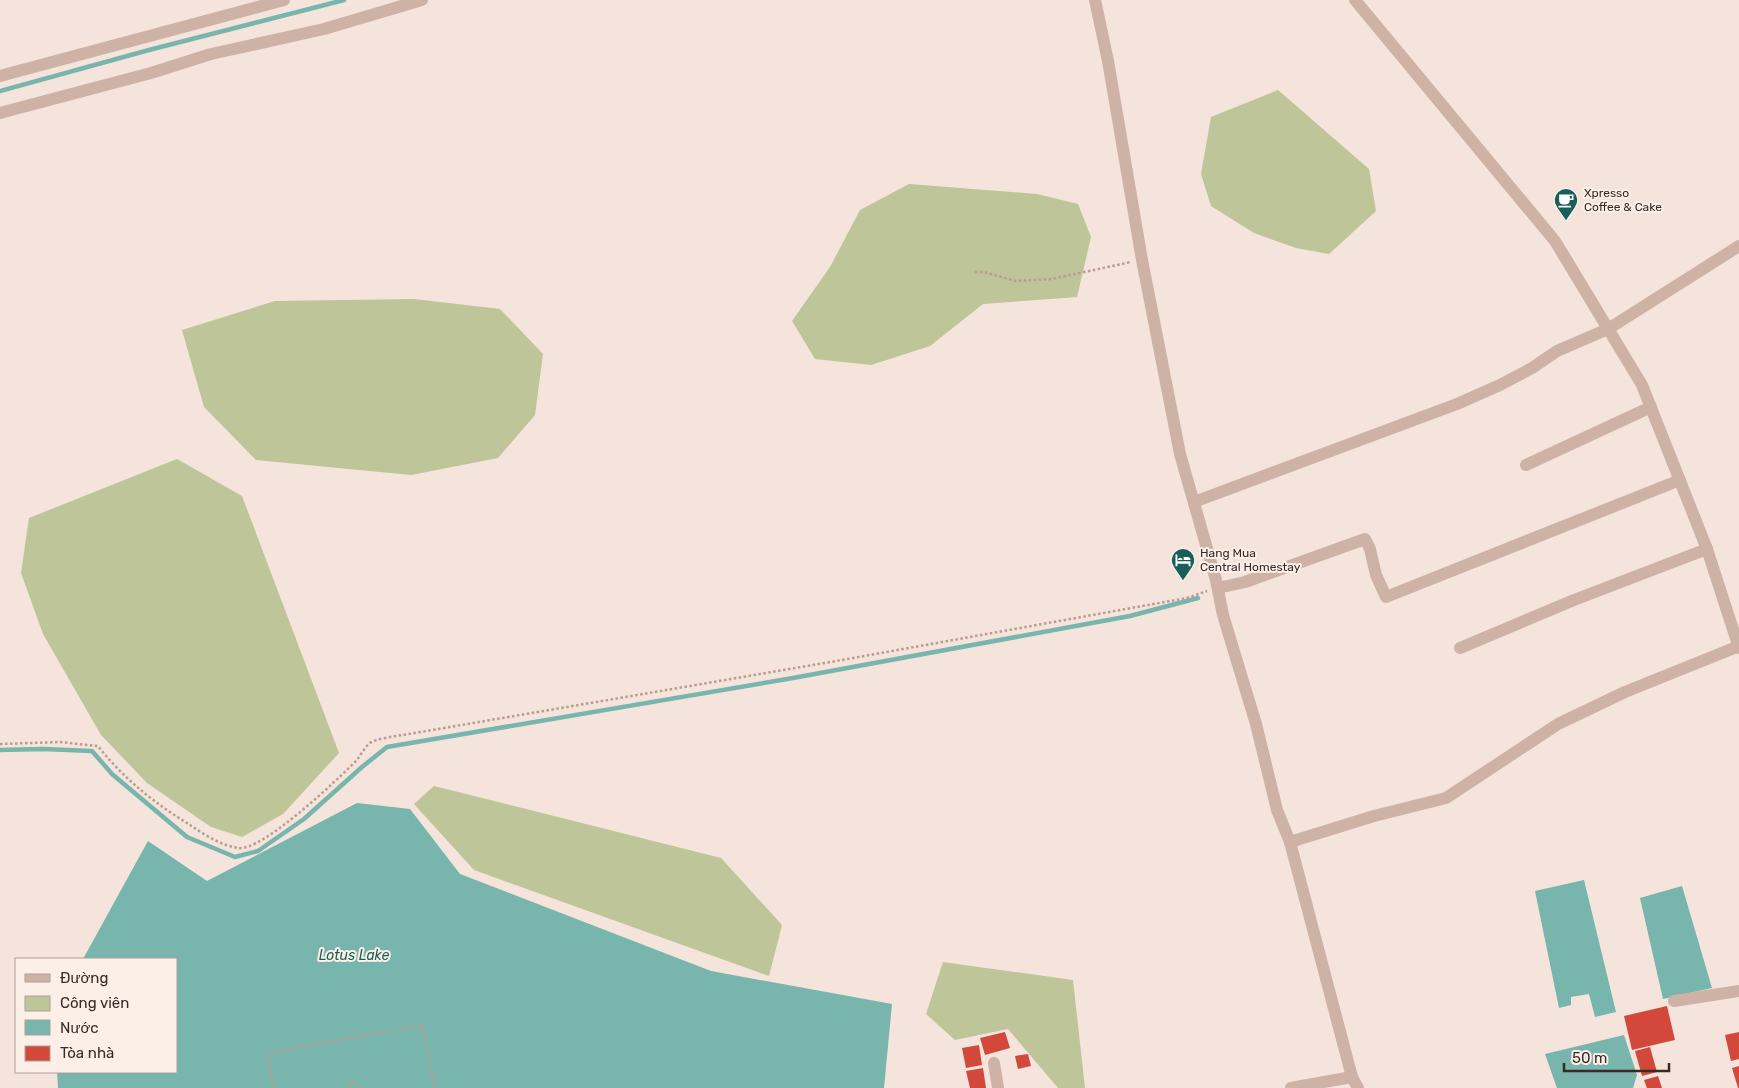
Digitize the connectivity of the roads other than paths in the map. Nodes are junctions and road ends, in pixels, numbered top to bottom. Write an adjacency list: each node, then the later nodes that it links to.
1 (284, 0): 5 (street)
2 (422, 0): 6 (street)
3 (1095, 0): 12 (street)
4 (1355, 0): 8 (street)
5 (0, 76)
6 (0, 112)
7 (1739, 246): 8 (street)
8 (1608, 328): 9 (street); 12 (street)
9 (1651, 407): 10 (street); 11 (street)
10 (1526, 465)
11 (1680, 480): 13 (street); 14 (street)
12 (1194, 502): 14 (street)
13 (1707, 549): 15 (street); 16 (street)
14 (1218, 588): 17 (street)
15 (1739, 647): 17 (street)
16 (1460, 648)
17 (1290, 842): 21 (street)
18 (1739, 991): 19 (street)
19 (1674, 1002)
20 (994, 1063): 22 (street)
21 (1355, 1082): 23 (street)
22 (998, 1088)
23 (1291, 1088)

